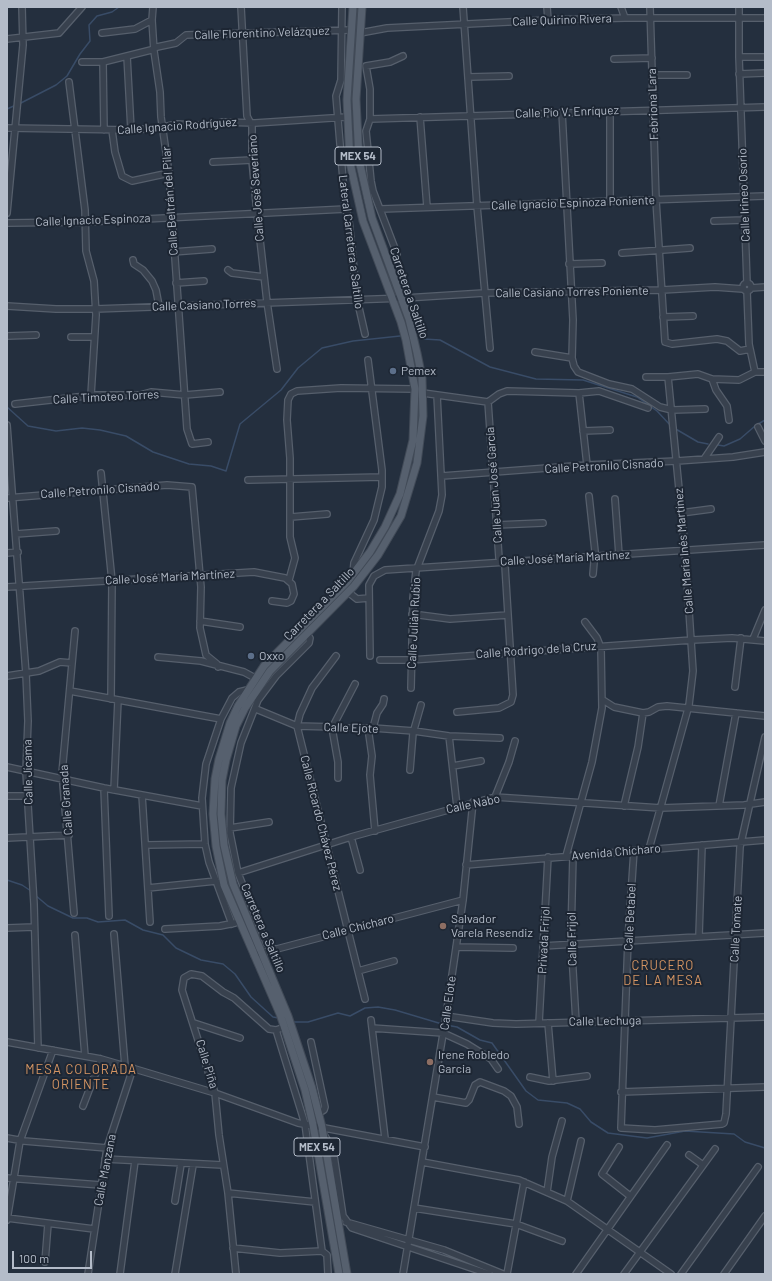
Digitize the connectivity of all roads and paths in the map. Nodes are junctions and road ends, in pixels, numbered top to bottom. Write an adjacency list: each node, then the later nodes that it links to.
1 (22, 7): 25 (street)
2 (82, 7): 25 (street)
3 (153, 7): 17 (street, Calle Beltrán del Pilar)
4 (241, 7): 23 (street, Calle José Severiano)
5 (342, 7): 20 (street, Lateral Carretera a Saltillo)
6 (353, 7): 21 (main road, Carretera a Saltillo / MEX 54)
7 (362, 7): 24 (main road, Carretera a Saltillo / MEX 54)
8 (462, 7): 19 (street)
9 (547, 7): 18 (street)
10 (621, 7): 14 (street)
11 (650, 7): 13 (street, Febriona Lara)
12 (739, 7): 15 (street, Calle Irineo Osorio)
13 (650, 17): 14 (street, Calle Quirino Rivera); 15 (street, Calle Quirino Rivera); 32 (street, Febriona Lara)
14 (625, 18): 18 (street, Calle Quirino Rivera)
15 (740, 18): 16 (street, Calle Quirino Rivera); 30 (street, Calle Irineo Osorio)
16 (765, 18)
17 (152, 20): 22 (street); 27 (street, Calle Beltrán del Pilar)
18 (548, 20): 19 (street, Calle Quirino Rivera)
19 (464, 24): 24 (street, Calle Quirino Rivera); 41 (street)
20 (342, 30): 21 (street, Calle Florentino Velázquez); 23 (street, Calle Florentino Velázquez); 51 (street, Lateral Carretera a Saltillo)
21 (351, 30): 50 (main road, Carretera a Saltillo / MEX 54)
22 (102, 33)
23 (243, 33): 27 (street, Calle Florentino Velázquez); 53 (street, Calle José Severiano)
24 (360, 33): 100 (main road, Carretera a Saltillo / MEX 54)
25 (24, 36): 26 (street); 56 (street)
26 (7, 38)
27 (154, 48): 28 (street, Calle Florentino Velázquez); 54 (street, Calle Beltrán del Pilar)
28 (127, 56): 35 (street, Calle Florentino Velázquez); 60 (street)
29 (403, 56): 52 (street)
30 (739, 57): 31 (street); 37 (street, Calle Irineo Osorio)
31 (765, 57)
32 (652, 58): 33 (street); 38 (street, Febriona Lara)
33 (614, 59)
34 (82, 62): 35 (street, Calle Florentino Velázquez)
35 (103, 62): 58 (street)
36 (765, 73): 37 (street)
37 (739, 74): 43 (street, Calle Irineo Osorio)
38 (652, 75): 39 (street); 45 (street, Febriona Lara)
39 (687, 75)
40 (509, 76): 41 (street)
41 (468, 78): 48 (street)
42 (69, 82): 57 (street)
43 (740, 107): 44 (street, Calle Pío V. Enríquez); 45 (street, Calle Pío V. Enríquez); 65 (street, Calle Irineo Osorio)
44 (765, 107)
45 (653, 110): 46 (street, Calle Pío V. Enríquez); 67 (street, Febriona Lara)
46 (610, 111): 47 (street, Calle Pío V. Enríquez); 68 (street)
47 (562, 112): 48 (street, Calle Pío V. Enríquez); 69 (street)
48 (470, 115): 49 (street, Calle Pío V. Enríquez); 70 (street)
49 (420, 116): 52 (street, Calle Pío V. Enríquez); 71 (street)
50 (347, 117): 51 (street, Calle Ignacio Rodríguez); 99 (main road, Carretera a Saltillo / MEX 54)
51 (338, 118): 53 (street, Calle Ignacio Rodríguez); 72 (street, Lateral Carretera a Saltillo)
52 (370, 119): 73 (street)
53 (249, 122): 54 (street, Calle Ignacio Rodríguez); 61 (street, Calle José Severiano)
54 (164, 127): 60 (street, Calle Ignacio Rodríguez); 63 (street, Calle Beltrán del Pilar)
55 (7, 128): 56 (street, Calle Ignacio Rodríguez)
56 (16, 128): 57 (street, Calle Ignacio Rodríguez); 66 (street)
57 (74, 130): 58 (street, Calle Ignacio Rodríguez); 79 (street)
58 (104, 130): 59 (street, Calle Ignacio Rodríguez)
59 (112, 130): 60 (street, Calle Ignacio Rodríguez); 63 (street)
60 (131, 130)
61 (252, 160): 62 (street); 74 (street, Calle José Severiano)
62 (213, 162)
63 (169, 173): 76 (street, Calle Beltrán del Pilar)
64 (765, 196): 65 (street, Calle Ignacio Espinoza Poniente)
65 (743, 197): 67 (street, Calle Ignacio Espinoza Poniente); 77 (street, Calle Irineo Osorio)
66 (8, 198): 75 (street)
67 (656, 200): 68 (street, Calle Ignacio Espinoza Poniente); 83 (street)
68 (610, 201): 69 (street, Calle Ignacio Espinoza Poniente)
69 (566, 203): 70 (street, Calle Ignacio Espinoza Poniente); 89 (street)
70 (477, 206): 71 (street, Calle Ignacio Espinoza Poniente); 98 (street)
71 (427, 207): 73 (street, Calle Ignacio Espinoza Poniente)
72 (346, 209): 74 (street, Calle Ignacio Espinoza); 101 (street, Lateral Carretera a Saltillo)
73 (381, 209): 86 (street)
74 (257, 212): 76 (street, Calle Ignacio Espinoza); 91 (street, Calle José Severiano)
75 (7, 213)
76 (171, 217): 79 (street, Calle Ignacio Espinoza); 84 (street, Calle Beltrán del Pilar)
77 (744, 220): 78 (street); 95 (street, Calle Irineo Osorio)
78 (714, 221)
79 (85, 222): 80 (street, Calle Ignacio Espinoza); 106 (street)
80 (7, 223)
81 (690, 248): 83 (street)
82 (212, 249): 84 (street)
83 (659, 251): 85 (street); 96 (street)
84 (173, 252): 93 (street, Calle Beltrán del Pilar)
85 (622, 253)
86 (397, 254)
87 (133, 260): 104 (street)
88 (602, 263): 89 (street)
89 (569, 264): 97 (street)
90 (228, 270): 91 (street)
91 (264, 277): 102 (street, Calle José Severiano)
92 (204, 281): 93 (street)
93 (176, 283): 105 (street, Calle Beltrán del Pilar)
94 (765, 287): 95 (street, Calle Casiano Torres Poniente)
95 (747, 289): 96 (street, Calle Casiano Torres Poniente); 115 (street)
96 (662, 290): 97 (street, Calle Casiano Torres Poniente); 108 (street)
97 (572, 292): 98 (street, Calle Casiano Torres Poniente); 117 (street)
98 (484, 293): 100 (street, Calle Casiano Torres Poniente); 114 (street)
99 (392, 298): 100 (street, Calle Casiano Torres); 101 (street, Calle Casiano Torres); 127 (main road, Carretera a Saltillo / MEX 54)
100 (401, 298): 130 (main road, Carretera a Saltillo / MEX 54)
101 (357, 299): 102 (street, Calle Casiano Torres); 109 (street, Lateral Carretera a Saltillo)
102 (267, 302): 105 (street, Calle Casiano Torres); 119 (street, Calle José Severiano)
103 (7, 306): 106 (street, Calle Casiano Torres)
104 (159, 306): 105 (street, Calle Casiano Torres); 106 (street, Calle Casiano Torres)
105 (178, 306): 133 (street, Calle Beltrán del Pilar)
106 (95, 309): 113 (street)
107 (694, 316): 108 (street)
108 (663, 317): 115 (street)
109 (365, 334)
110 (36, 335): 111 (street)
111 (7, 336)
112 (71, 337): 113 (street)
113 (94, 337): 132 (street)
114 (490, 348)
115 (750, 349): 120 (street)
116 (535, 352): 117 (street)
117 (572, 358): 125 (street)
118 (368, 360): 126 (street)
119 (277, 369)
120 (755, 372): 121 (street); 124 (street)
121 (765, 372)
122 (646, 377): 123 (street)
123 (668, 378): 124 (street); 139 (street, Calle María Inés Martínez)
124 (712, 379): 140 (street)
125 (609, 384): 129 (street); 139 (street)
126 (372, 390): 127 (street); 155 (street); 157 (street)
127 (415, 390): 178 (main road, Carretera a Saltillo / MEX 54)
128 (220, 392): 133 (street, Calle Timoteo Torres)
129 (605, 392): 131 (street); 137 (street)
130 (423, 393): 134 (street); 181 (main road, Carretera a Saltillo / MEX 54)
131 (579, 393): 135 (street); 144 (street)
132 (91, 395): 133 (street, Calle Timoteo Torres); 136 (street, Calle Timoteo Torres)
133 (186, 395): 147 (street, Calle Beltrán del Pilar)
134 (437, 395): 135 (street); 154 (street, Calle Julián Rubio)
135 (488, 402): 153 (street, Calle Juan José García)
136 (15, 404)
137 (648, 408)
138 (705, 409): 139 (street)
139 (672, 410): 150 (street, Calle María Inés Martínez)
140 (728, 420)
141 (7, 426): 160 (street, Calle Jícama)
142 (758, 427): 146 (street)
143 (610, 430): 144 (street)
144 (583, 431): 151 (street)
145 (719, 437): 149 (street)
146 (765, 441)
147 (208, 442)
148 (765, 452): 149 (street, Calle Petronilo Cisnado)
149 (704, 459): 150 (street, Calle Petronilo Cisnado)
150 (677, 461): 151 (street, Calle Petronilo Cisnado); 163 (street, Calle María Inés Martínez)
151 (587, 465): 153 (street, Calle Petronilo Cisnado)
152 (101, 473): 158 (street)
153 (493, 473): 154 (street, Calle Petronilo Cisnado); 167 (street, Calle Juan José García)
154 (442, 476): 177 (street, Calle Julián Rubio)
155 (382, 477): 157 (street); 178 (street)
156 (248, 480): 157 (street)
157 (290, 480): 165 (street)
158 (103, 491): 160 (street, Calle Petronilo Cisnado); 180 (street, Calle Petronilo Cisnado); 183 (street)
159 (589, 496): 175 (street)
160 (10, 497): 169 (street, Calle Jícama)
161 (615, 499): 174 (street)
162 (711, 509): 163 (street)
163 (681, 513): 171 (street, Calle María Inés Martínez)
164 (327, 514): 165 (street)
165 (291, 516): 182 (street)
166 (543, 523): 167 (street)
167 (496, 525): 176 (street, Calle Juan José García)
168 (56, 531): 169 (street)
169 (16, 534): 172 (street, Calle Jícama)
170 (765, 545): 171 (street, Calle José María Martínez)
171 (685, 550): 174 (street, Calle José María Martínez); 200 (street, Calle María Inés Martínez)
172 (18, 552): 173 (street); 185 (street, Calle Jícama)
173 (7, 553)
174 (619, 555): 175 (street, Calle José María Martínez)
175 (594, 557): 176 (street, Calle José María Martínez); 179 (street)
176 (502, 562): 177 (street, Calle José María Martínez); 192 (street, Calle Juan José García)
177 (418, 567): 184 (street, Calle José María Martínez); 191 (street, Calle Julián Rubio)
178 (353, 574): 215 (main road, Carretera a Saltillo / MEX 54)
179 (593, 574)
180 (199, 576): 182 (street, Calle José María Martínez); 183 (street, Calle José María Martínez); 193 (street)
181 (362, 576): 184 (street); 187 (main road, Carretera a Saltillo / MEX 54)
182 (289, 580): 189 (street)
183 (112, 581): 185 (street, Calle José María Martínez); 221 (street)
184 (370, 582): 188 (street)
185 (21, 586): 186 (street, Calle José María Martínez); 212 (street, Calle Jícama)
186 (7, 587)
187 (348, 592): 188 (street); 197 (main road, Carretera a Saltillo / MEX 54)
188 (369, 598): 205 (street)
189 (272, 601)
190 (765, 610): 199 (street)
191 (412, 614): 192 (street); 208 (street, Calle Julián Rubio)
192 (508, 615): 203 (street, Calle Juan José García)
193 (200, 621): 195 (street); 210 (street)
194 (585, 622): 202 (street)
195 (240, 627)
196 (75, 631): 209 (street, Calle Granada)
197 (306, 634): 211 (main road, Carretera a Saltillo / MEX 54); 214 (street)
198 (741, 638): 199 (street, Calle Rodrigo de la Cruz); 200 (street, Calle Rodrigo de la Cruz); 217 (street)
199 (753, 639): 201 (street, Calle Rodrigo de la Cruz)
200 (692, 640): 202 (street, Calle Rodrigo de la Cruz); 227 (street, Calle María Inés Martínez)
201 (765, 642)
202 (600, 646): 203 (street, Calle Rodrigo de la Cruz); 224 (street)
203 (511, 652): 208 (street, Calle Rodrigo de la Cruz); 228 (street, Calle Juan José García)
204 (336, 656): 233 (street)
205 (370, 656)
206 (158, 657): 210 (street)
207 (380, 660): 208 (street, Calle Rodrigo de la Cruz)
208 (411, 660): 218 (street, Calle Julián Rubio)
209 (72, 663): 212 (street); 220 (street, Calle Granada)
210 (218, 667): 215 (street)
211 (270, 671): 214 (street); 307 (main road, Carretera a Saltillo / MEX 54)
212 (26, 674): 213 (street); 245 (street, Calle Jícama)
213 (7, 676)
214 (276, 676): 226 (street)
215 (255, 678): 219 (main road, Carretera a Saltillo / MEX 54)
216 (355, 684): 234 (street)
217 (735, 687)
218 (411, 688)
219 (247, 690): 232 (street); 285 (main road, Carretera a Saltillo / MEX 54)
220 (70, 691): 221 (street); 247 (street, Calle Granada)
221 (111, 699): 223 (street)
222 (384, 699): 235 (street)
223 (118, 700): 232 (street); 249 (street)
224 (603, 700): 229 (street); 255 (street)
225 (421, 704): 236 (street)
226 (256, 708): 233 (street, Calle Ejote); 264 (street)
227 (688, 709): 229 (street); 230 (street); 262 (street)
228 (457, 712)
229 (643, 713): 259 (street)
230 (736, 713): 231 (street); 260 (street)
231 (765, 716)
232 (221, 719): 258 (street)
233 (297, 726): 234 (street, Calle Ejote); 273 (street, Calle Ricardo Chávez Pérez)
234 (332, 728): 235 (street, Calle Ejote); 246 (street)
235 (371, 728): 236 (street, Calle Ejote); 265 (street)
236 (414, 731): 237 (street, Calle Ejote); 244 (street)
237 (449, 736): 239 (street, Calle Ejote); 242 (street)
238 (765, 737): 257 (street, Calle Tomate)
239 (500, 738)
240 (515, 741): 253 (street)
241 (481, 761): 242 (street)
242 (453, 766): 261 (street)
243 (7, 767): 245 (street)
244 (410, 770)
245 (26, 772): 247 (street); 252 (street, Calle Jícama)
246 (338, 778)
247 (63, 779): 248 (street); 266 (street, Calle Granada)
248 (104, 788): 249 (street); 289 (street)
249 (114, 790): 250 (street)
250 (142, 795): 258 (street); 275 (street)
251 (7, 796): 252 (street)
252 (28, 796): 268 (street, Calle Jícama)
253 (495, 797): 254 (street, Calle Nabo); 255 (street, Calle Nabo)
254 (473, 802): 261 (street, Calle Nabo); 281 (street, Calle Elote)
255 (581, 802): 259 (street, Calle Nabo); 279 (street)
256 (765, 802): 257 (street, Calle Nabo)
257 (750, 804): 260 (street, Calle Nabo); 271 (street, Calle Tomate)
258 (202, 806): 272 (street)
259 (624, 806): 262 (street, Calle Nabo)
260 (719, 806): 262 (street, Calle Nabo)
261 (457, 807): 265 (street, Calle Nabo)
262 (661, 808): 276 (street)
263 (270, 822): 264 (street)
264 (230, 828): 283 (street)
265 (375, 831): 269 (street, Calle Nabo)
266 (69, 835): 268 (street); 288 (street, Calle Granada)
267 (7, 838): 268 (street)
268 (30, 838): 292 (street, Calle Jícama)
269 (351, 838): 273 (street, Calle Nabo); 282 (street)
270 (765, 840): 271 (street, Avenida Chícharo)
271 (741, 841): 274 (street, Avenida Chícharo); 298 (street, Calle Tomate)
272 (205, 844): 275 (street); 284 (street)
273 (326, 845): 283 (street, Calle Nabo); 295 (street, Calle Ricardo Chávez Pérez)
274 (702, 845): 276 (street, Avenida Chícharo); 300 (street)
275 (146, 846): 286 (street)
276 (649, 849): 277 (street, Avenida Chícharo)
277 (634, 850): 278 (street, Avenida Chícharo); 301 (street, Calle Betabel)
278 (573, 855): 279 (street, Avenida Chícharo); 302 (street, Calle Frijol)
279 (566, 856): 280 (street, Avenida Chícharo)
280 (548, 857): 281 (street, Avenida Chícharo); 303 (street, Privada Frijol)
281 (466, 865): 287 (street, Calle Elote)
282 (360, 870)
283 (238, 873): 306 (street)
284 (216, 881): 285 (street); 286 (street); 291 (street)
285 (224, 885): 291 (main road, Carretera a Saltillo / MEX 54)
286 (148, 888): 290 (street)
287 (463, 900): 295 (street, Calle Chícharo); 304 (street, Calle Elote)
288 (74, 913)
289 (109, 916)
290 (150, 922)
291 (236, 923): 294 (street); 307 (main road, Carretera a Saltillo / MEX 54)
292 (34, 927): 293 (street); 327 (street, Calle Jícama)
293 (7, 928)
294 (165, 929)
295 (348, 929): 306 (street, Calle Chícharo); 309 (street, Calle Ricardo Chávez Pérez)
296 (765, 933): 298 (street)
297 (114, 934): 331 (street)
298 (736, 934): 300 (street); 313 (street, Calle Tomate)
299 (75, 935): 329 (street)
300 (699, 936): 301 (street)
301 (628, 940): 302 (street); 315 (street, Calle Betabel)
302 (571, 944): 303 (street); 316 (street, Calle Frijol)
303 (543, 946): 318 (street, Privada Frijol)
304 (456, 947): 305 (street); 312 (street, Calle Elote)
305 (513, 948)
306 (274, 949): 307 (street, Calle Chícharo)
307 (258, 954): 320 (main road, Carretera a Saltillo / MEX 54); 320 (main road, Carretera a Saltillo / MEX 54)
308 (394, 961): 309 (street)
309 (358, 971): 310 (street, Calle Ricardo Chávez Pérez)
310 (365, 999)
311 (765, 1017): 313 (street, Calle Lechuga)
312 (446, 1018): 318 (street, Calle Lechuga); 323 (street, Calle Elote)
313 (731, 1018): 315 (street, Calle Lechuga); 338 (street, Calle Tomate)
314 (371, 1020): 321 (street)
315 (625, 1021): 316 (street, Calle Lechuga); 339 (street, Calle Betabel)
316 (576, 1022): 319 (street, Calle Lechuga)
317 (194, 1023): 322 (street, Calle Piña); 324 (street); 340 (street, Calle Piña)
318 (539, 1023): 319 (street, Calle Lechuga)
319 (548, 1023): 336 (street)
320 (287, 1026): 322 (street); 343 (main road, Carretera a Saltillo / MEX 54); 347 (main road, Carretera a Saltillo / MEX 54)
321 (372, 1028): 323 (street); 351 (street)
322 (276, 1030): 345 (street)
323 (444, 1031): 333 (street); 341 (street, Calle Elote)
324 (240, 1038)
325 (311, 1042): 343 (street)
326 (7, 1044): 327 (street)
327 (38, 1048): 328 (street)
328 (53, 1050): 329 (street); 352 (street)
329 (85, 1056): 330 (street)
330 (101, 1059): 331 (street); 342 (street)
331 (125, 1066): 332 (street)
332 (133, 1068): 340 (street); 357 (street, Calle Manzana)
333 (498, 1069)
334 (587, 1076): 336 (street)
335 (530, 1078): 336 (street)
336 (553, 1081)
337 (765, 1087): 338 (street)
338 (728, 1088): 339 (street); 348 (street, Calle Tomate)
339 (621, 1092): 348 (street, Calle Betabel)
340 (215, 1093): 345 (street); 365 (street, Calle Piña)
341 (433, 1097): 346 (street); 355 (street, Calle Elote)
342 (84, 1106)
343 (319, 1113): 349 (main road, Carretera a Saltillo / MEX 54)
344 (562, 1121): 371 (street)
345 (305, 1124): 347 (street); 376 (street)
346 (519, 1124)
347 (313, 1125): 349 (street); 392 (main road, Carretera a Saltillo / MEX 54)
348 (622, 1128)
349 (322, 1130): 351 (street); 380 (street); 400 (main road, Carretera a Saltillo / MEX 54)
350 (7, 1138): 352 (street)
351 (385, 1138): 355 (street)
352 (20, 1141): 357 (street); 368 (street)
353 (582, 1141): 375 (street)
354 (667, 1145): 373 (street)
355 (425, 1147): 362 (street, Calle Elote)
356 (619, 1147): 373 (street)
357 (107, 1148): 360 (street, Calle Manzana)
358 (715, 1148): 366 (street)
359 (689, 1155): 366 (street)
360 (105, 1160): 361 (street); 370 (street, Calle Manzana)
361 (135, 1161): 363 (street); 395 (street)
362 (422, 1162): 369 (street); 377 (street, Calle Elote)
363 (181, 1164): 364 (street); 374 (street)
364 (193, 1165): 365 (street); 396 (street)
365 (223, 1165): 372 (street, Calle Piña)
366 (703, 1165): 390 (street)
367 (758, 1167): 408 (street)
368 (10, 1178): 370 (street); 379 (street)
369 (524, 1182): 371 (street); 382 (street)
370 (101, 1185): 383 (street, Calle Manzana)
371 (547, 1192): 375 (street)
372 (228, 1193): 376 (street); 388 (street, Calle Piña)
373 (630, 1196): 384 (street)
374 (175, 1201)
375 (567, 1201): 384 (street)
376 (315, 1202): 389 (street)
377 (414, 1208): 382 (street); 385 (street, Calle Elote)
378 (765, 1216): 409 (street)
379 (7, 1219): 381 (street)
380 (346, 1222): 385 (street); 387 (street)
381 (48, 1224): 383 (street); 391 (street)
382 (516, 1224): 386 (street); 404 (street)
383 (94, 1229): 394 (street, Calle Manzana)
384 (608, 1229): 390 (street); 405 (street)
385 (408, 1238): 387 (street, Calle Elote); 393 (street)
386 (562, 1241)
387 (406, 1246): 393 (street); 401 (street, Calle Elote)
388 (233, 1248): 389 (street); 397 (street, Calle Piña)
389 (322, 1251): 392 (street)
390 (640, 1252): 406 (street); 407 (street)
391 (45, 1262)
392 (332, 1263): 398 (street); 399 (main road, Carretera a Saltillo / MEX 54)
393 (478, 1266): 402 (street); 403 (street)
394 (88, 1274)
395 (120, 1274)
396 (175, 1274)
397 (236, 1274)
398 (328, 1274)
399 (339, 1274)
400 (347, 1274)
401 (403, 1274)
402 (489, 1274)
403 (503, 1274)
404 (507, 1274)
405 (576, 1274)
406 (624, 1274)
407 (671, 1274)
408 (680, 1274)
409 (724, 1274)

